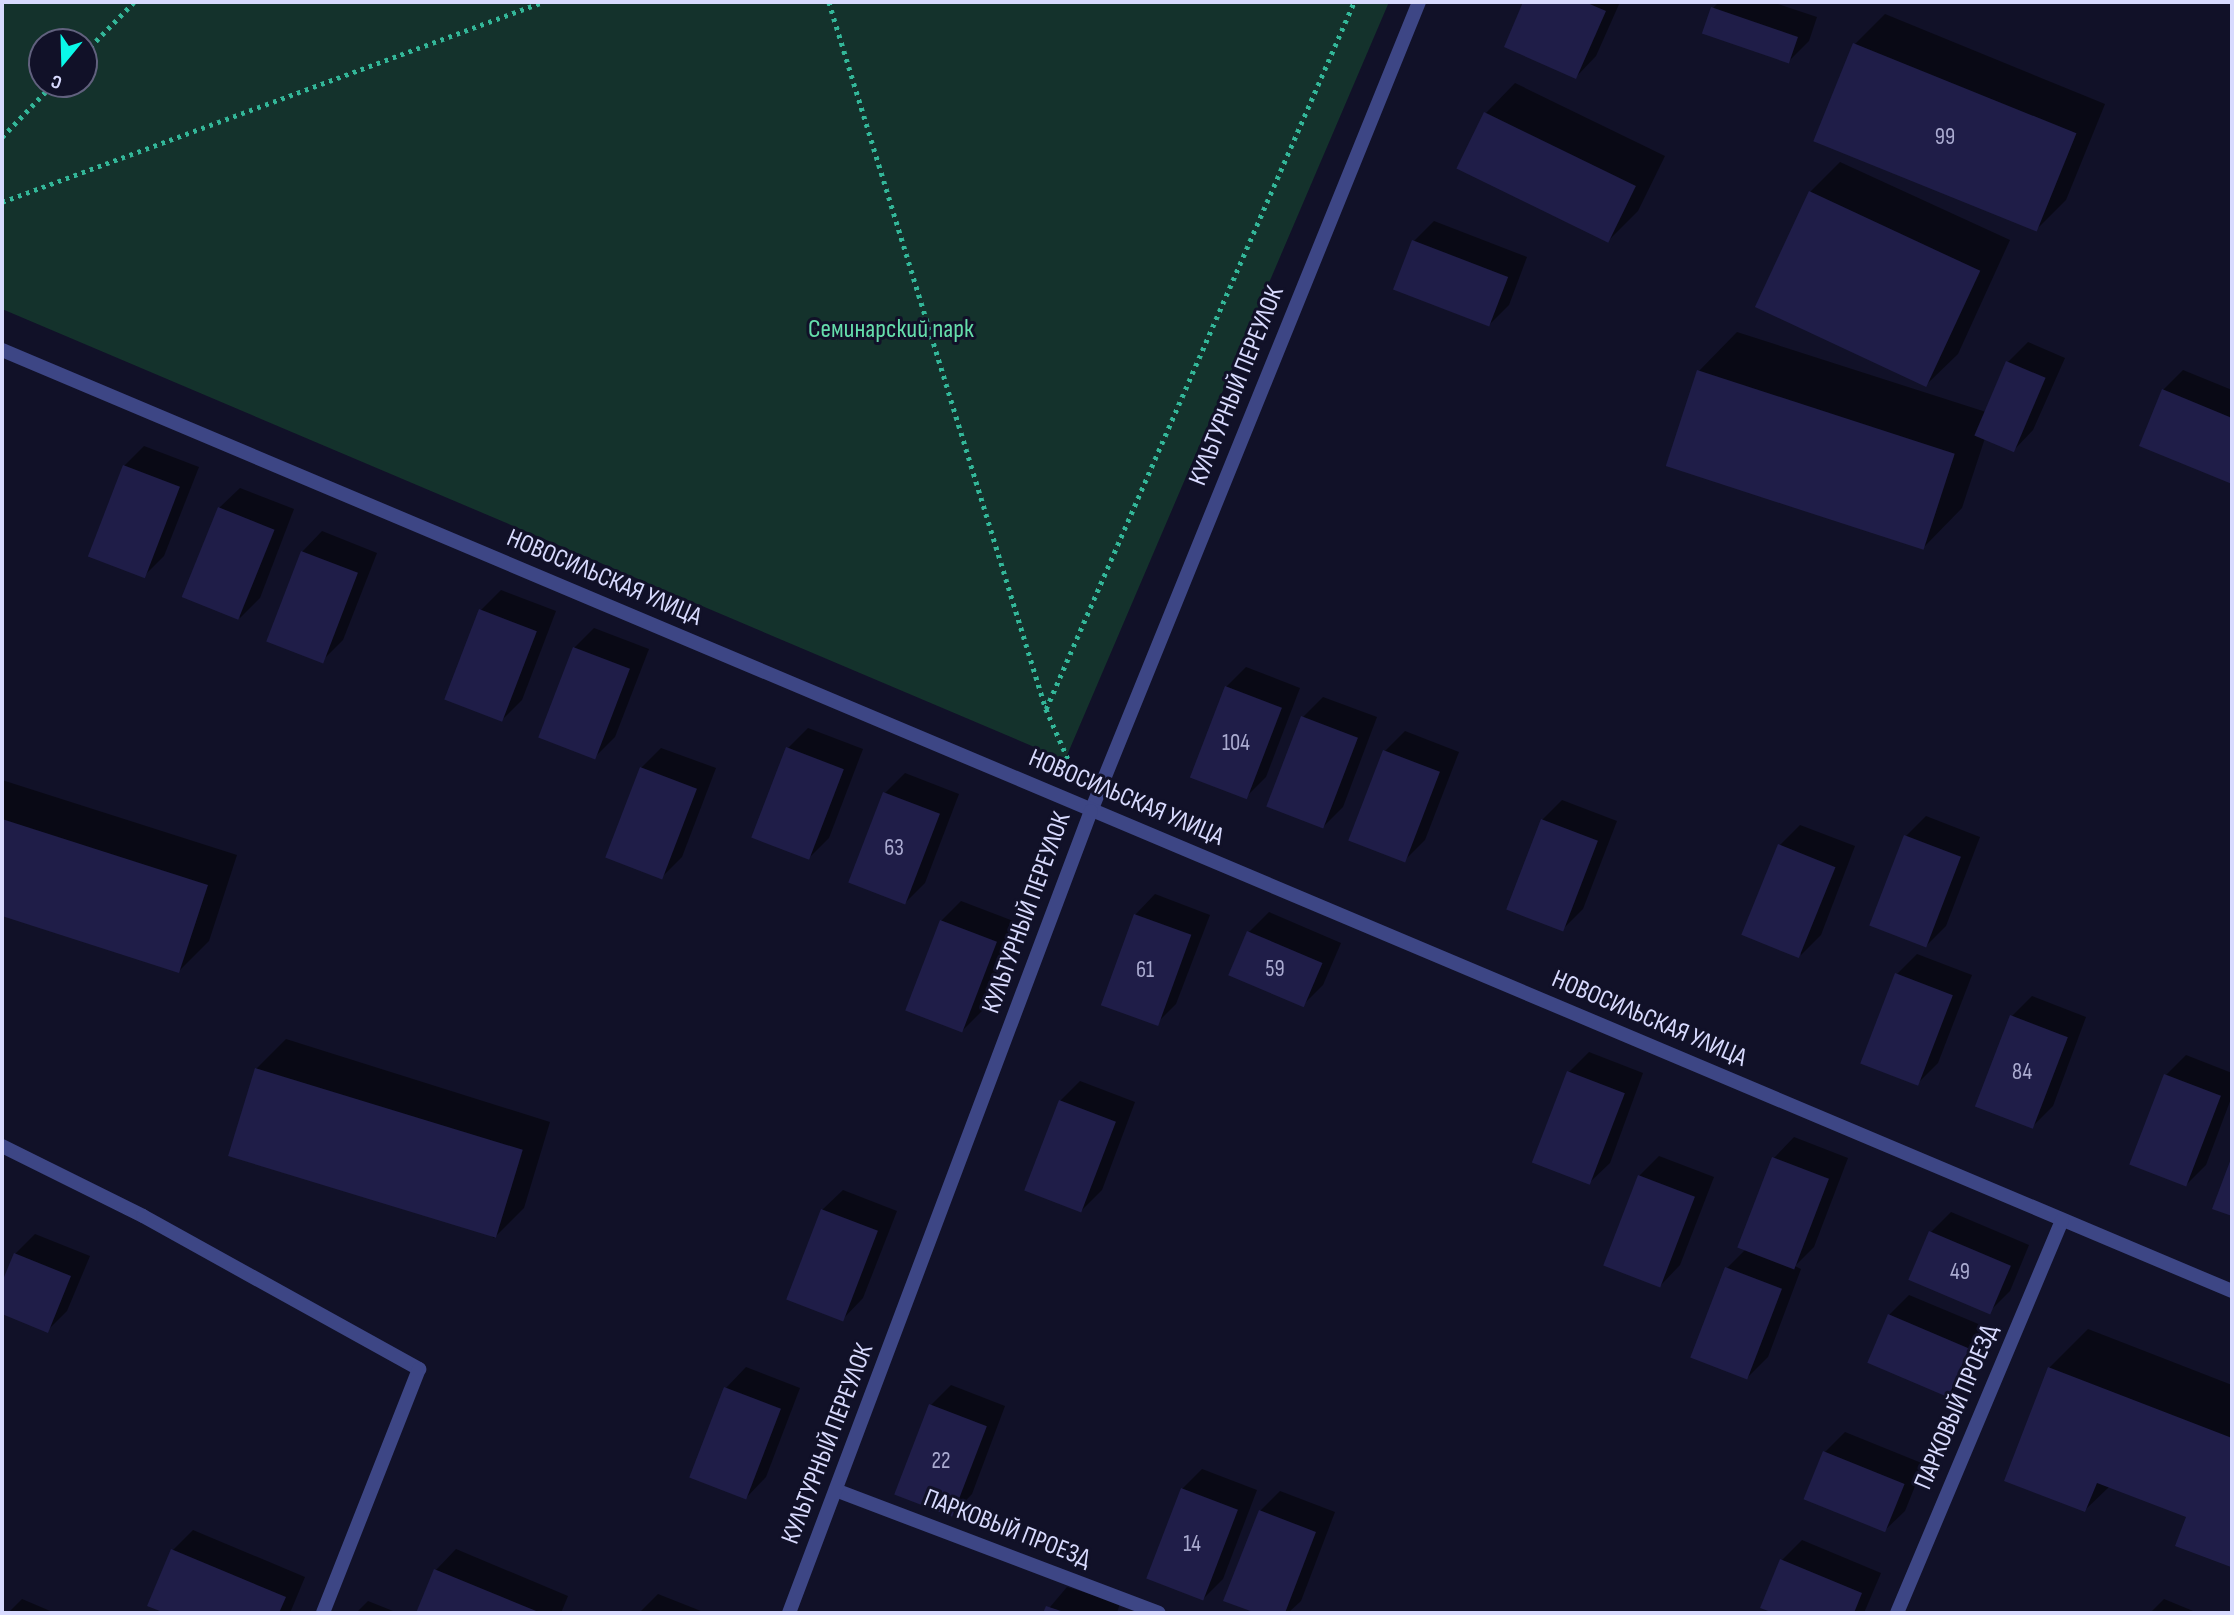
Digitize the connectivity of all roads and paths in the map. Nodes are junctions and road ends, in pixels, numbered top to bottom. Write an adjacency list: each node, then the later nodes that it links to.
1 (134, 2): 6 (path)
2 (542, 2): 9 (path)
3 (830, 2): 11 (path)
4 (1354, 2): 11 (path)
5 (1419, 2): 12 (street, КУЛЬТУРНЫЙ ПЕРЕУЛОК)
6 (98, 39)
7 (40, 98): 8 (path)
8 (2, 137)
9 (2, 202)
10 (2, 350): 12 (street, НОВОСИЛЬСКАЯ УЛИЦА)
11 (1046, 709): 12 (path)
12 (1091, 811): 14 (street, НОВОСИЛЬСКАЯ УЛИЦА); 16 (street, КУЛЬТУРНЫЙ ПЕРЕУЛОК)
13 (2, 1146): 17 (street)
14 (2062, 1220): 15 (street, НОВОСИЛЬСКАЯ УЛИЦА); 20 (street, ПАРКОВЫЙ ПРОЕЗД)
15 (2232, 1291)
16 (838, 1491): 18 (street, КУЛЬТУРНЫЙ ПЕРЕУЛОК); 19 (street, ПАРКОВЫЙ ПРОЕЗД)
17 (323, 1613)
18 (789, 1613)
19 (1159, 1613)
20 (1897, 1613)

